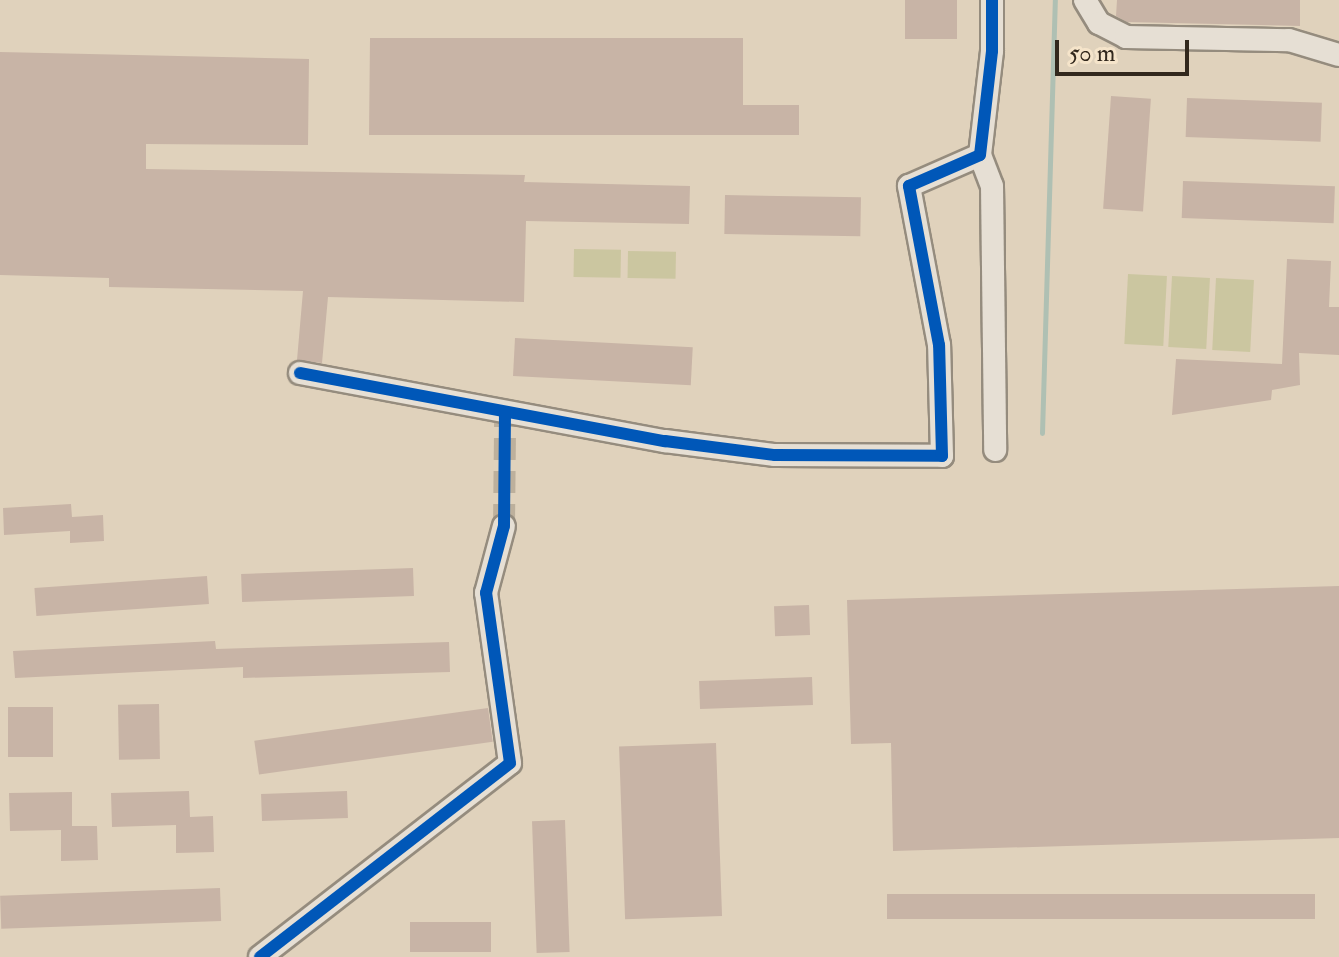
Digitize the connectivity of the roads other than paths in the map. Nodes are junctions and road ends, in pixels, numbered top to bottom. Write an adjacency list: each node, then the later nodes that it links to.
1 (992, 0): 4 (street)
2 (1085, 0): 3 (street)
3 (1339, 55)
4 (980, 155): 5 (street); 6 (street)
5 (300, 373)
6 (995, 450)
7 (504, 526): 8 (street)
8 (260, 957)

